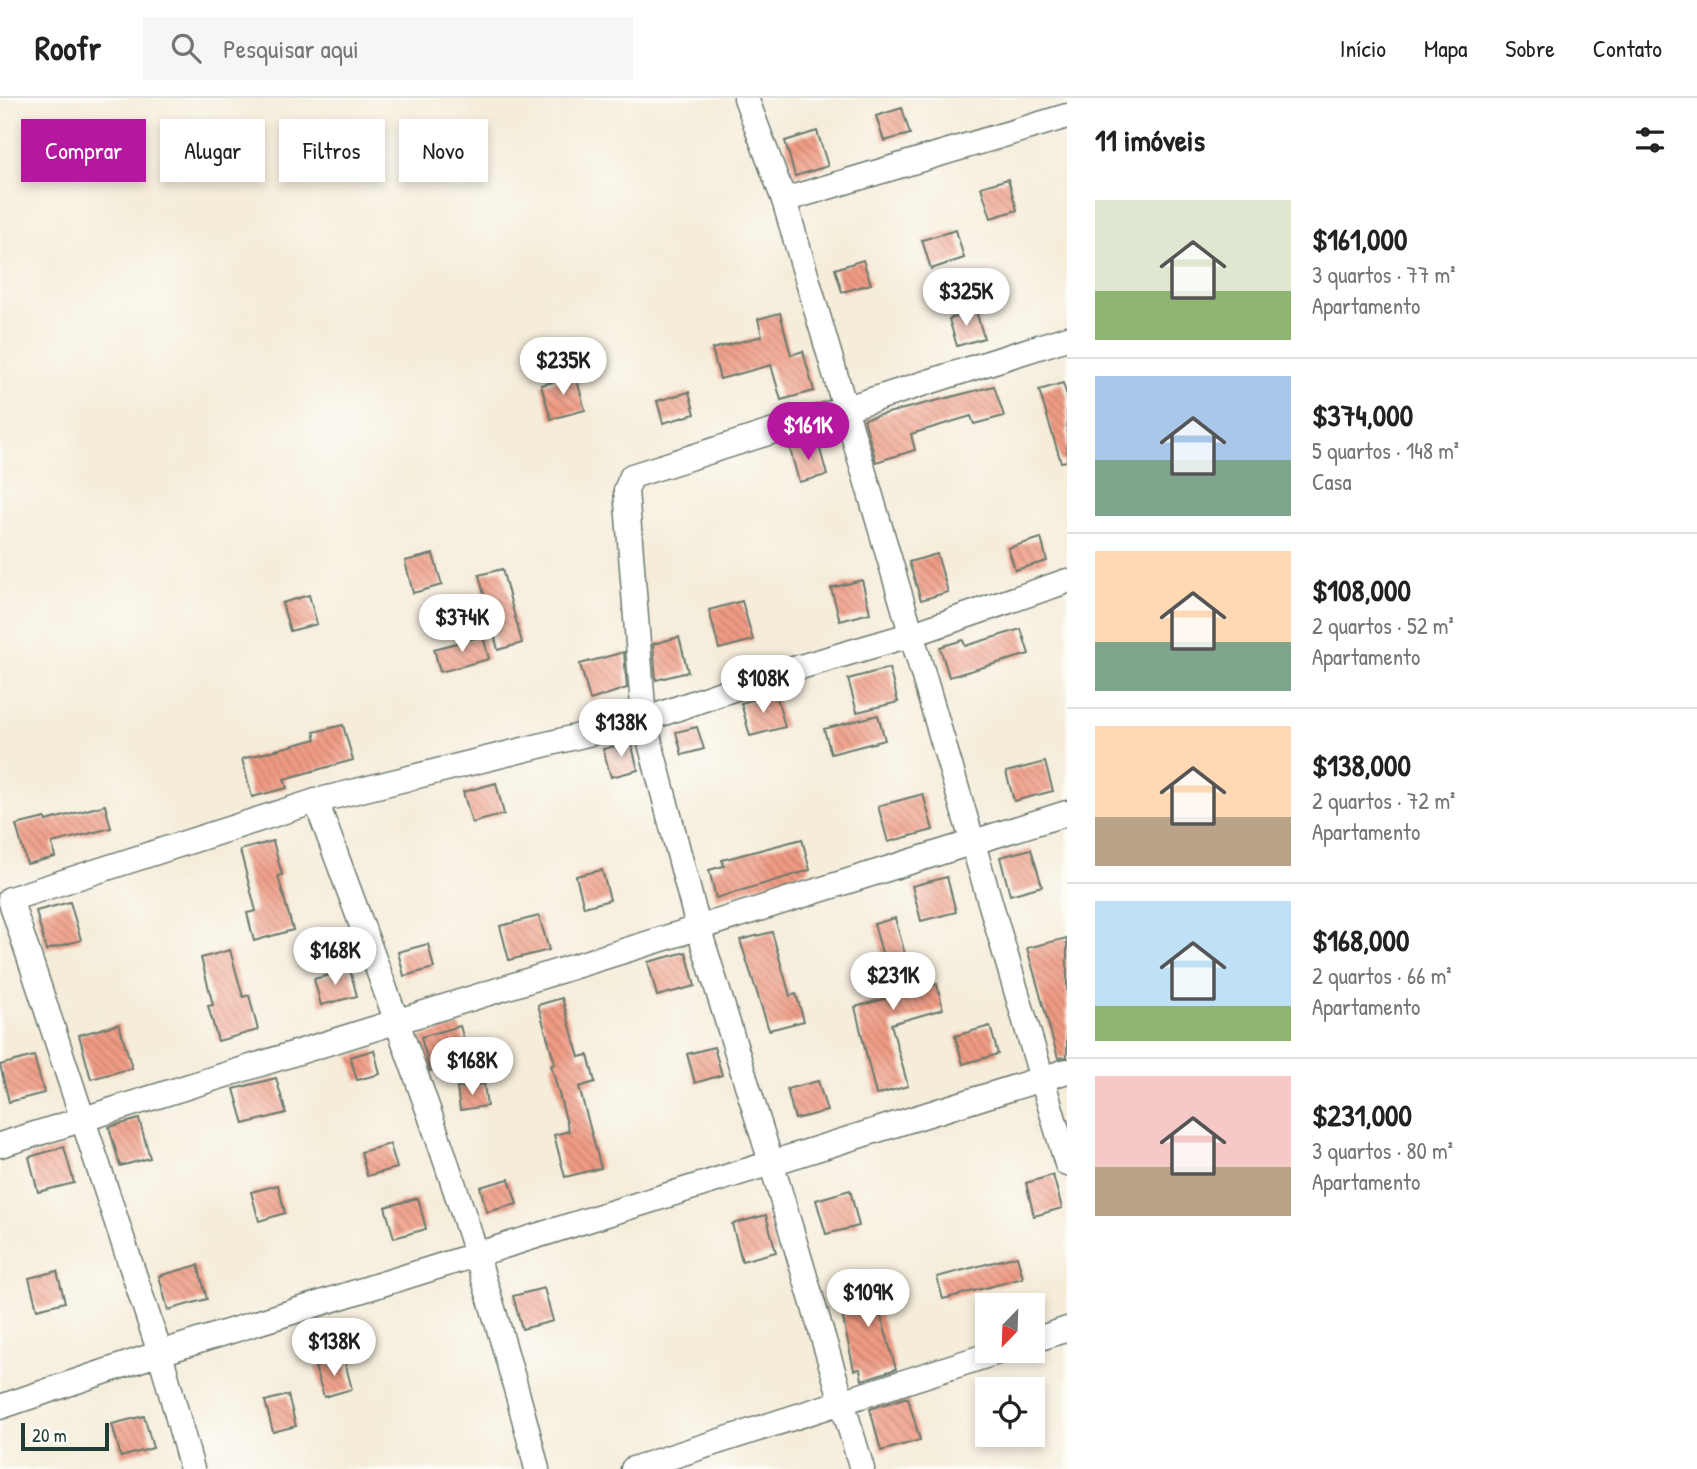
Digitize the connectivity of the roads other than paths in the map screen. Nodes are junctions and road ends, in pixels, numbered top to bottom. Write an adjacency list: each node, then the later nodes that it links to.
1 (746, 98): 3 (street)
2 (1067, 117): 3 (street)
3 (784, 200): 5 (street)
4 (1067, 338): 5 (street)
5 (846, 407): 7 (street); 8 (street)
6 (1067, 581): 7 (street)
7 (913, 634): 8 (street); 11 (street)
8 (644, 720): 9 (street); 12 (street)
9 (316, 801): 13 (street); 16 (street)
10 (1067, 813): 11 (street)
11 (973, 844): 12 (street); 15 (street)
12 (699, 930): 13 (street); 18 (street)
13 (397, 1022): 16 (street); 20 (street)
14 (1067, 1070): 15 (street)
15 (1042, 1079): 18 (street); 19 (street)
16 (84, 1120): 17 (street); 23 (street)
17 (0, 1145)
18 (771, 1162): 20 (street); 25 (street)
19 (1067, 1164)
20 (476, 1253): 23 (street); 28 (street)
21 (1067, 1329): 22 (street)
22 (1045, 1337)
23 (160, 1353): 26 (street); 27 (street)
24 (975, 1360): 25 (street)
25 (843, 1404): 29 (street); 30 (street)
26 (0, 1407)
27 (192, 1469)
28 (537, 1469)
29 (633, 1469)
30 (862, 1469)

